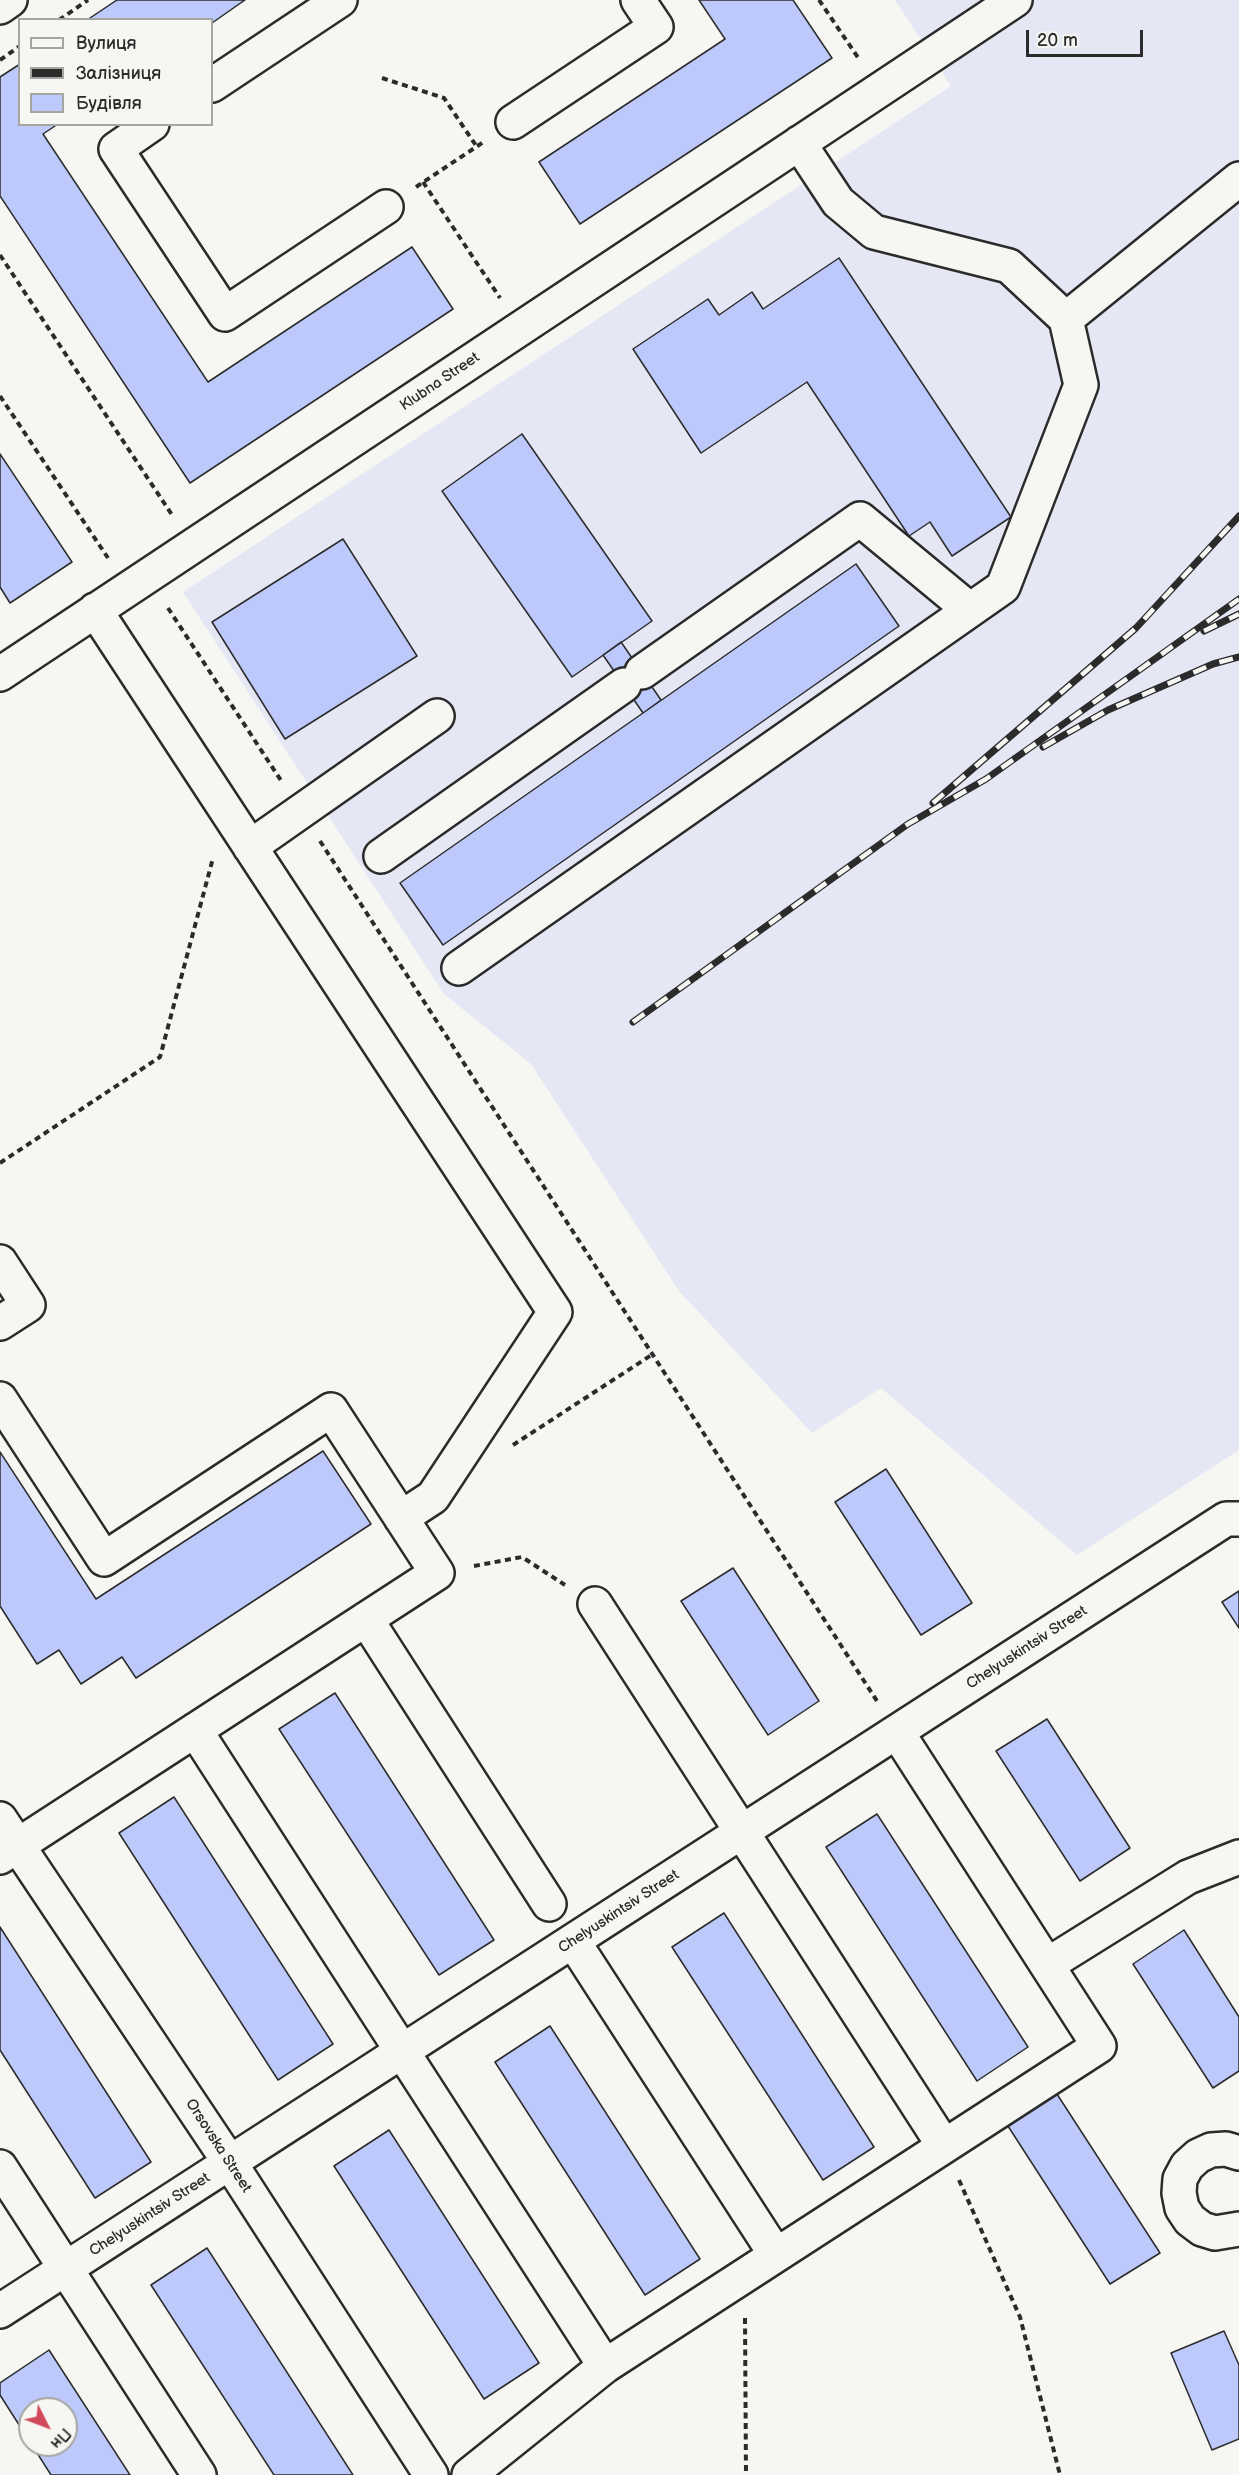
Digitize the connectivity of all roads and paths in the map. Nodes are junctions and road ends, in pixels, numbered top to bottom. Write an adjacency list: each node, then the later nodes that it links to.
1 (10, 0): 7 (street)
2 (88, 0): 8 (path)
3 (638, 0): 14 (street)
4 (819, 0): 13 (path)
5 (1015, 0): 13 (street, Klubna Street)
6 (334, 2): 12 (street)
7 (0, 7)
8 (62, 18)
9 (18, 47): 10 (path)
10 (0, 60)
11 (382, 78): 17 (path)
12 (213, 84)
13 (879, 90): 16 (street, Klubna Street)
14 (513, 122): 17 (path)
15 (149, 126): 20 (street)
16 (799, 143): 22 (street); 23 (street, Klubna Street)
17 (477, 147): 19 (path)
18 (1239, 179): 22 (street)
19 (423, 182): 20 (path); 23 (path)
20 (386, 207)
21 (0, 255): 25 (path)
22 (1066, 319): 28 (street)
23 (520, 328): 25 (street, Klubna Street)
24 (0, 396): 26 (path)
25 (192, 546): 26 (street, Klubna Street)
26 (138, 582): 27 (street, Klubna Street); 32 (path)
27 (95, 610): 29 (street, Klubna Street); 31 (street)
28 (970, 610): 34 (street); 35 (street)
29 (0, 674)
30 (437, 716): 32 (street)
31 (225, 809): 33 (street); 36 (path)
32 (301, 812): 33 (street); 39 (path)
33 (250, 847): 42 (street)
34 (381, 856)
35 (459, 968)
36 (0, 1163)
37 (0, 1262): 38 (street)
38 (0, 1323)
39 (654, 1354): 41 (path); 48 (path)
40 (0, 1399): 42 (street)
41 (503, 1452)
42 (401, 1518): 44 (street)
43 (1239, 1519): 48 (street, Chelyuskintsiv Street)
44 (437, 1573): 45 (path); 46 (street)
45 (595, 1604): 49 (street)
46 (366, 1619): 47 (street); 52 (street)
47 (195, 1730): 50 (street); 55 (street)
48 (897, 1732): 49 (street, Chelyuskintsiv Street); 54 (street)
49 (742, 1832): 53 (street, Chelyuskintsiv Street); 56 (street)
50 (6, 1841): 58 (street, Orsovska Street)
51 (1239, 1857): 54 (street)
52 (549, 1904)
53 (573, 1941): 55 (street, Chelyuskintsiv Street); 61 (street)
54 (1047, 1965): 56 (street)
55 (403, 2052): 58 (street, Chelyuskintsiv Street); 65 (street)
56 (945, 2146): 61 (street); 70 (path)
57 (1239, 2153): 60 (street)
58 (230, 2163): 62 (street, Chelyuskintsiv Street); 67 (street, Orsovska Street)
59 (0, 2167): 62 (street)
60 (1239, 2229)
61 (776, 2255): 63 (street)
62 (66, 2269): 64 (street, Chelyuskintsiv Street); 66 (street)
63 (745, 2275): 65 (street); 69 (path)
64 (0, 2311)
65 (605, 2366): 68 (street)
66 (199, 2475)
67 (431, 2475)
68 (469, 2475)
69 (746, 2475)
70 (1060, 2475)

